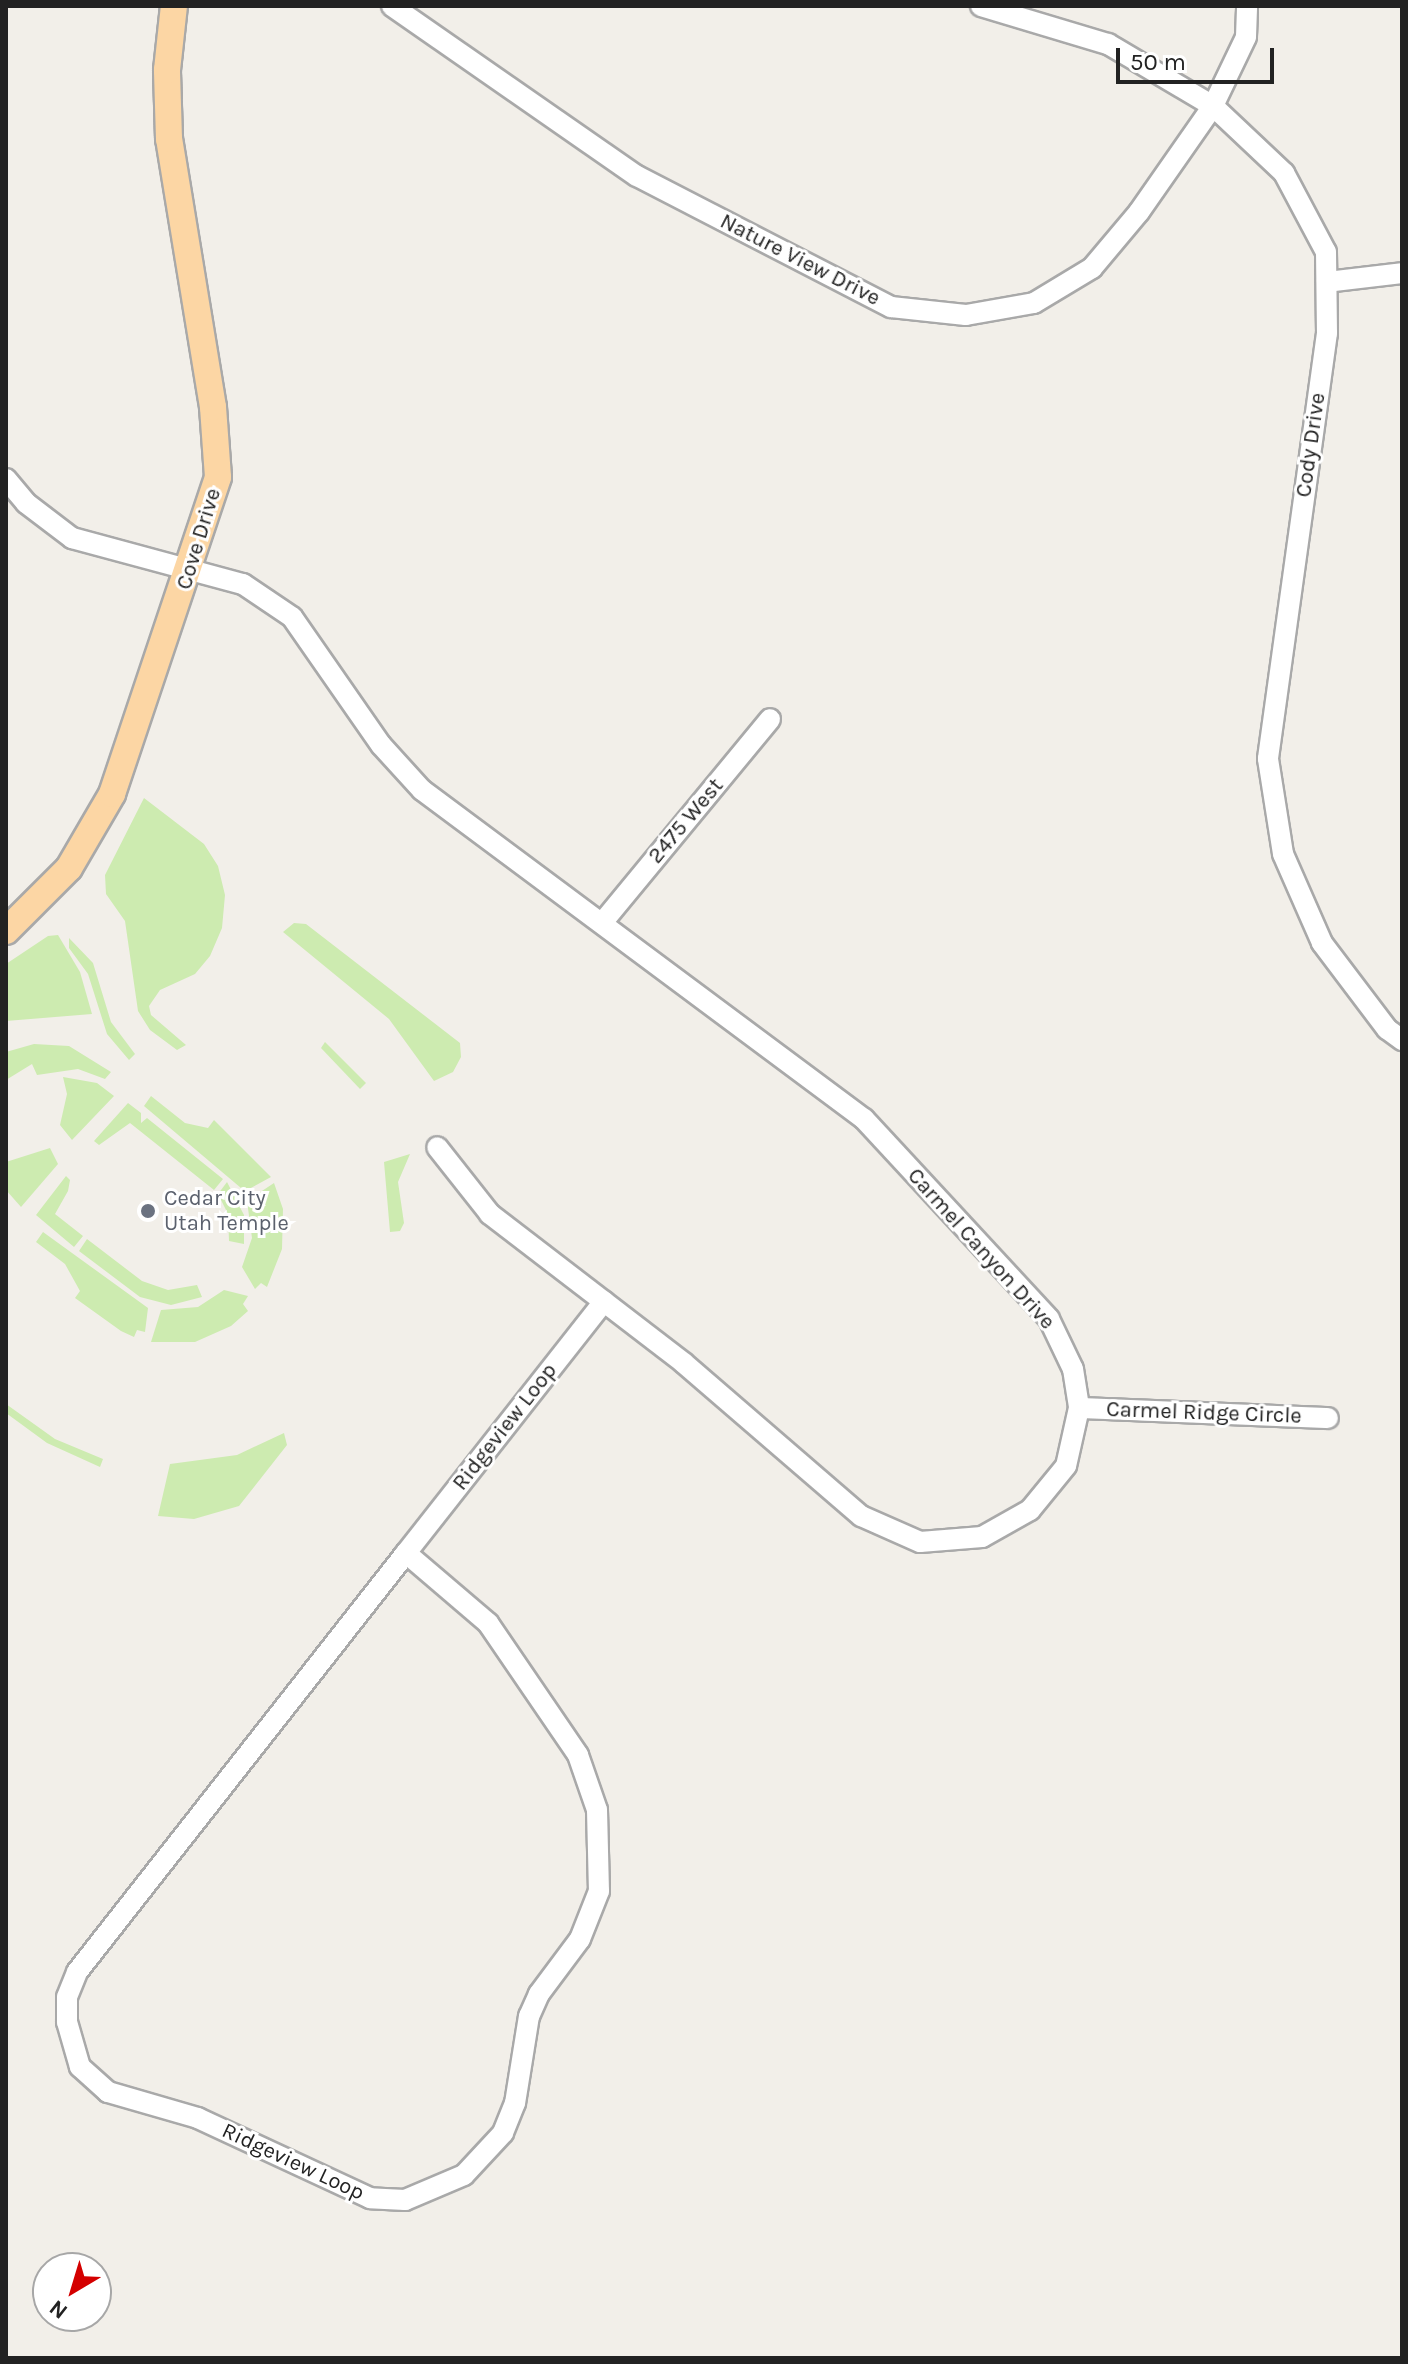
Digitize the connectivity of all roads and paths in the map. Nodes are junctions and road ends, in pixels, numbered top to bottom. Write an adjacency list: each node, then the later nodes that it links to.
1 (174, 6): 9 (main road, Cove Drive)
2 (392, 6): 5 (street, Nature View Drive)
3 (1247, 6): 5 (street, Nature View Drive)
4 (988, 7): 5 (street, Cody Drive)
5 (1213, 106): 7 (street, Cody Drive)
6 (1402, 273): 7 (street)
7 (1327, 282): 13 (street, Cody Drive)
8 (6, 479): 9 (street, Carmel Canyon Drive)
9 (192, 567): 11 (street, Carmel Canyon Drive); 12 (main road, Cove Drive)
10 (770, 719): 11 (street, 2475 West)
11 (602, 923): 16 (street, Carmel Canyon Drive)
12 (6, 931)
13 (1402, 1040)
14 (437, 1147): 15 (street, Carmel Canyon Drive)
15 (604, 1301): 16 (street, Carmel Canyon Drive); 18 (street, Ridgeview Loop)
16 (1079, 1408): 17 (street, Carmel Ridge Circle)
17 (1328, 1418)
18 (406, 1553): 18 (street, Ridgeview Loop)

